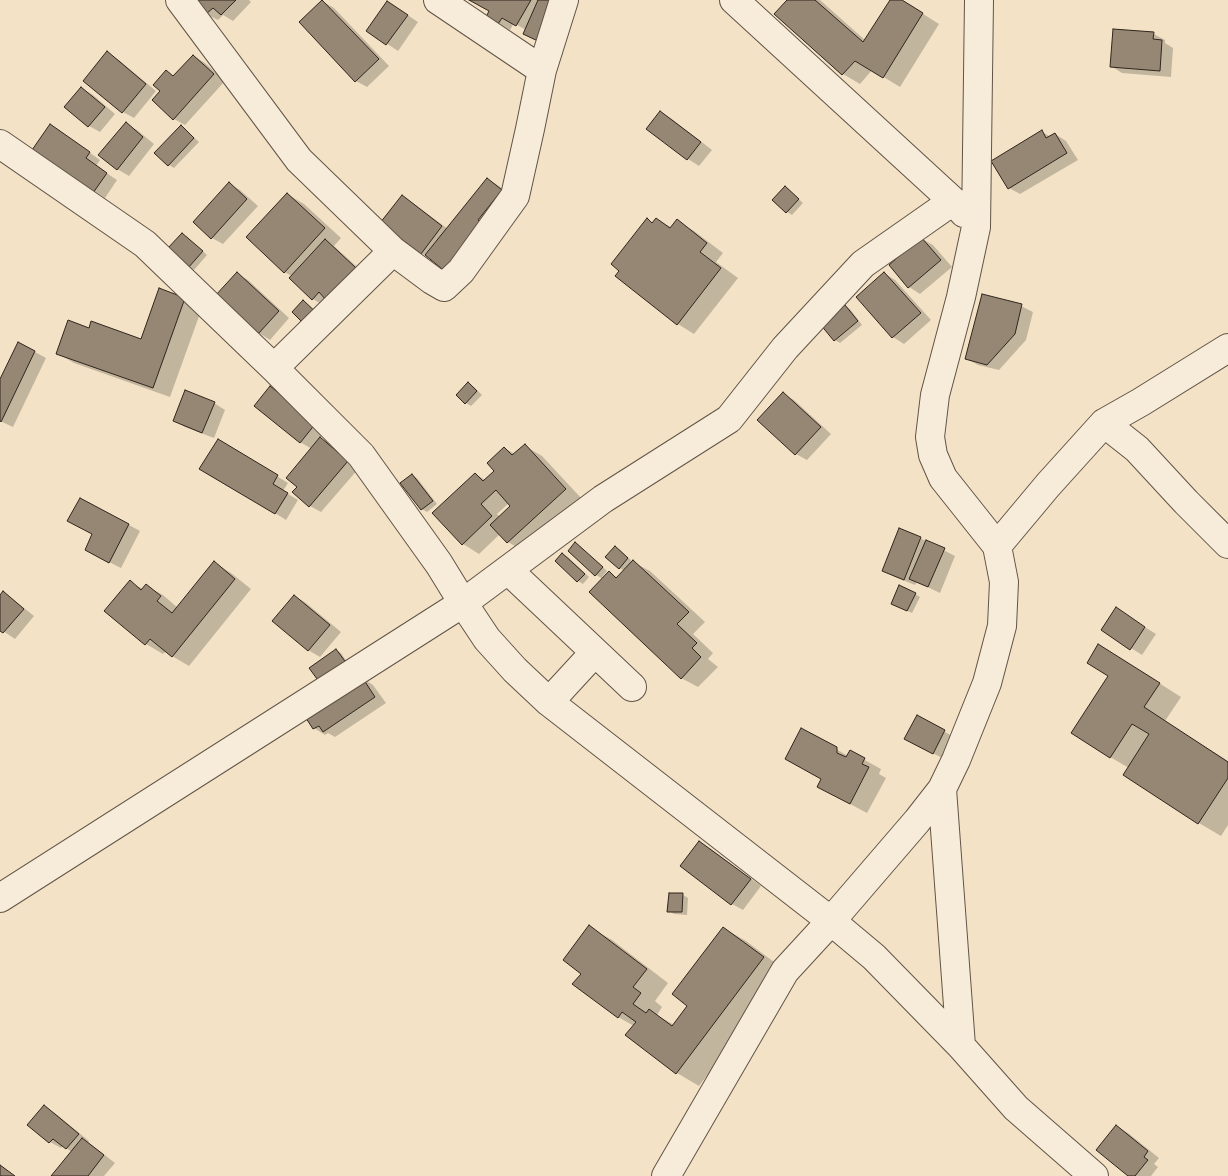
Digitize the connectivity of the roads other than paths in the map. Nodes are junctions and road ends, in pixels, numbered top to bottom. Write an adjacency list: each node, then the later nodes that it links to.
1 (180, 0): 10 (street)
2 (438, 0): 6 (street)
3 (564, 0): 6 (street)
4 (979, 0): 9 (street)
5 (737, 1): 8 (street)
6 (542, 70): 10 (street)
7 (0, 144): 12 (street)
8 (953, 201): 9 (street); 16 (street)
9 (976, 227): 15 (street)
10 (393, 251): 12 (street)
11 (1228, 348): 13 (street)
12 (274, 368): 17 (street)
13 (1104, 423): 14 (street); 15 (street)
14 (1228, 544)
15 (997, 546): 21 (street)
16 (508, 570): 17 (street); 18 (street)
17 (463, 603): 20 (street); 22 (street)
18 (595, 652): 19 (street); 20 (street)
19 (632, 687)
20 (549, 702): 23 (street)
21 (942, 789): 23 (street); 24 (street)
22 (0, 898)
23 (831, 921): 24 (street); 25 (street)
24 (961, 1046): 26 (street)
25 (666, 1176)
26 (1094, 1176)

